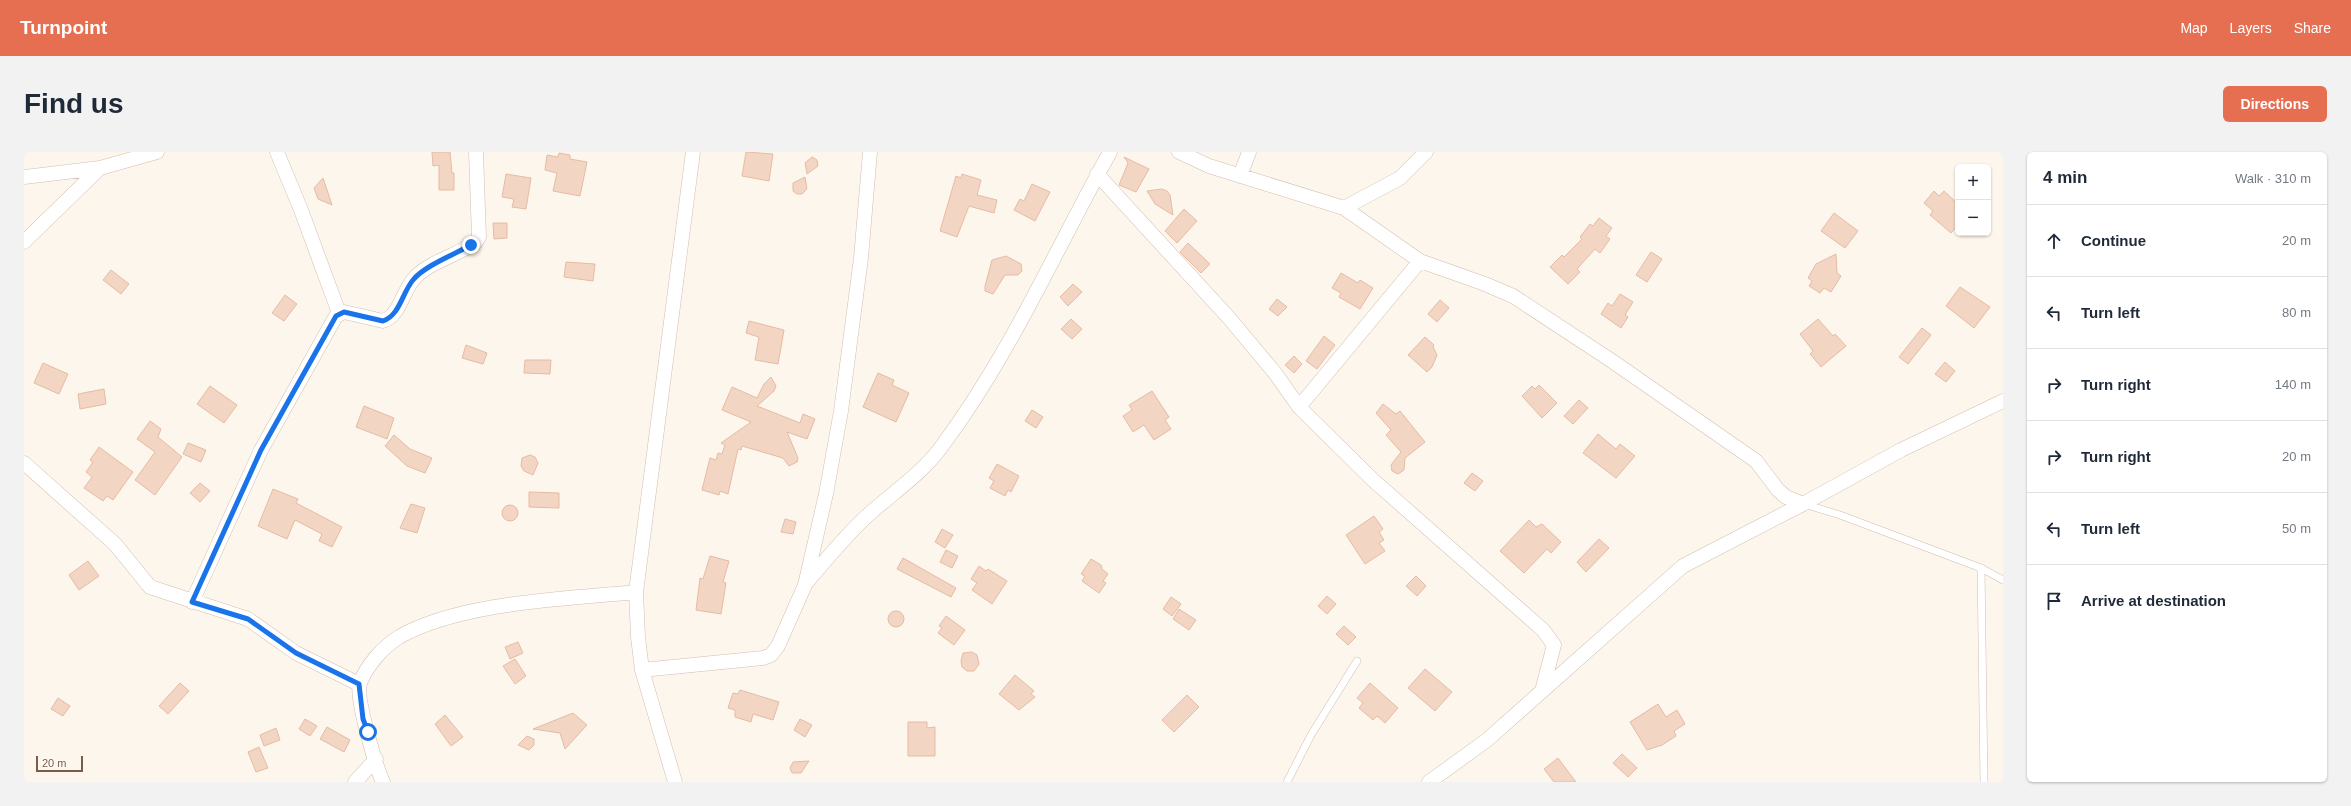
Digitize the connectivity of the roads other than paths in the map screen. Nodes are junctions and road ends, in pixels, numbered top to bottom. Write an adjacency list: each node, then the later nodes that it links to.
1 (157, 152): 10 (street)
2 (277, 152): 17 (street)
3 (476, 152): 17 (street)
4 (693, 152): 25 (street)
5 (870, 152): 24 (street)
6 (1110, 152): 11 (street)
7 (1179, 152): 12 (street)
8 (1249, 152): 12 (street)
9 (1426, 152): 14 (street)
10 (100, 168): 13 (street); 15 (street)
11 (1097, 174): 19 (street); 24 (street)
12 (1240, 176): 14 (street)
13 (24, 177)
14 (1344, 208): 16 (street)
15 (24, 242)
16 (1420, 261): 19 (street); 21 (street)
17 (339, 313): 26 (street)
18 (2003, 401): 21 (street)
19 (1299, 408): 30 (street)
20 (24, 463): 26 (street)
21 (1803, 504): 22 (lane); 30 (street)
22 (1981, 568): 23 (lane); 37 (lane)
23 (2003, 580)
24 (805, 585): 28 (street)
25 (636, 592): 28 (street); 29 (street)
26 (192, 602): 29 (street)
27 (1357, 661): 35 (lane)
28 (642, 670): 34 (street)
29 (359, 684): 31 (street)
30 (1542, 691): 36 (street)
31 (376, 759): 32 (street); 33 (street)
32 (355, 782)
33 (383, 782)
34 (675, 782)
35 (1287, 782)
36 (1429, 782)
37 (1984, 782)

